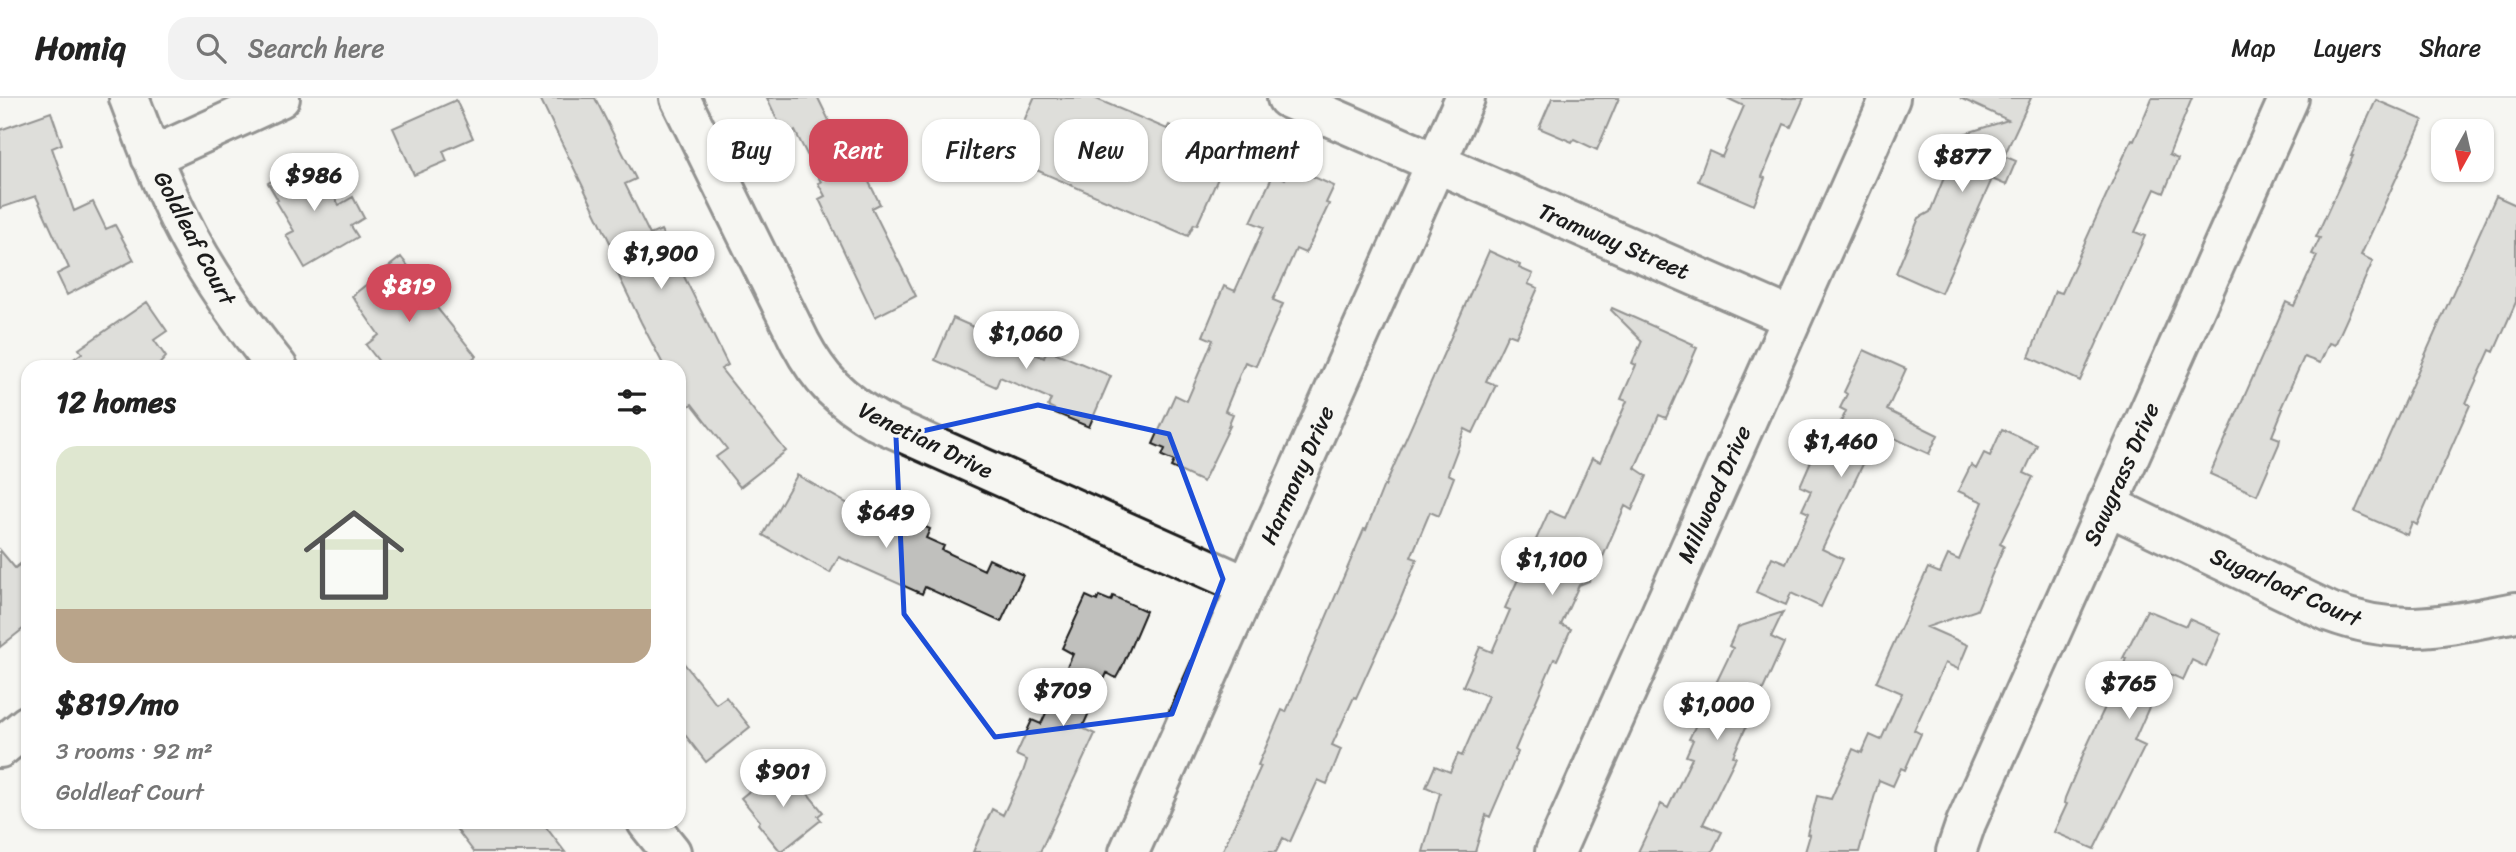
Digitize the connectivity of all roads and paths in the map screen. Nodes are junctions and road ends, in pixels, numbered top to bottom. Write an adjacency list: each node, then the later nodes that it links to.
1 (129, 98): 8 (street, Goldleaf Court)
2 (280, 98): 8 (street)
3 (680, 98): 13 (street, Venetian Drive)
4 (1287, 98): 9 (street, Tramway Street)
5 (1465, 98): 9 (street, Harmony Drive)
6 (1890, 98): 10 (street, Millwood Drive)
7 (2289, 98): 12 (street, Sawgrass Drive)
8 (151, 157): 11 (street, Goldleaf Court)
9 (1435, 164): 10 (street, Tramway Street); 13 (street, Harmony Drive)
10 (1792, 317): 20 (street, Millwood Drive)
11 (272, 360)
12 (2107, 505): 14 (street, Sugarloaf Court); 21 (street, Sawgrass Drive)
13 (1247, 586): 19 (street, Harmony Drive)
14 (2516, 612)
15 (21, 731): 16 (street)
16 (0, 748)
17 (653, 829): 18 (street)
18 (671, 852)
19 (1129, 852)
20 (1555, 852)
21 (1956, 852)

